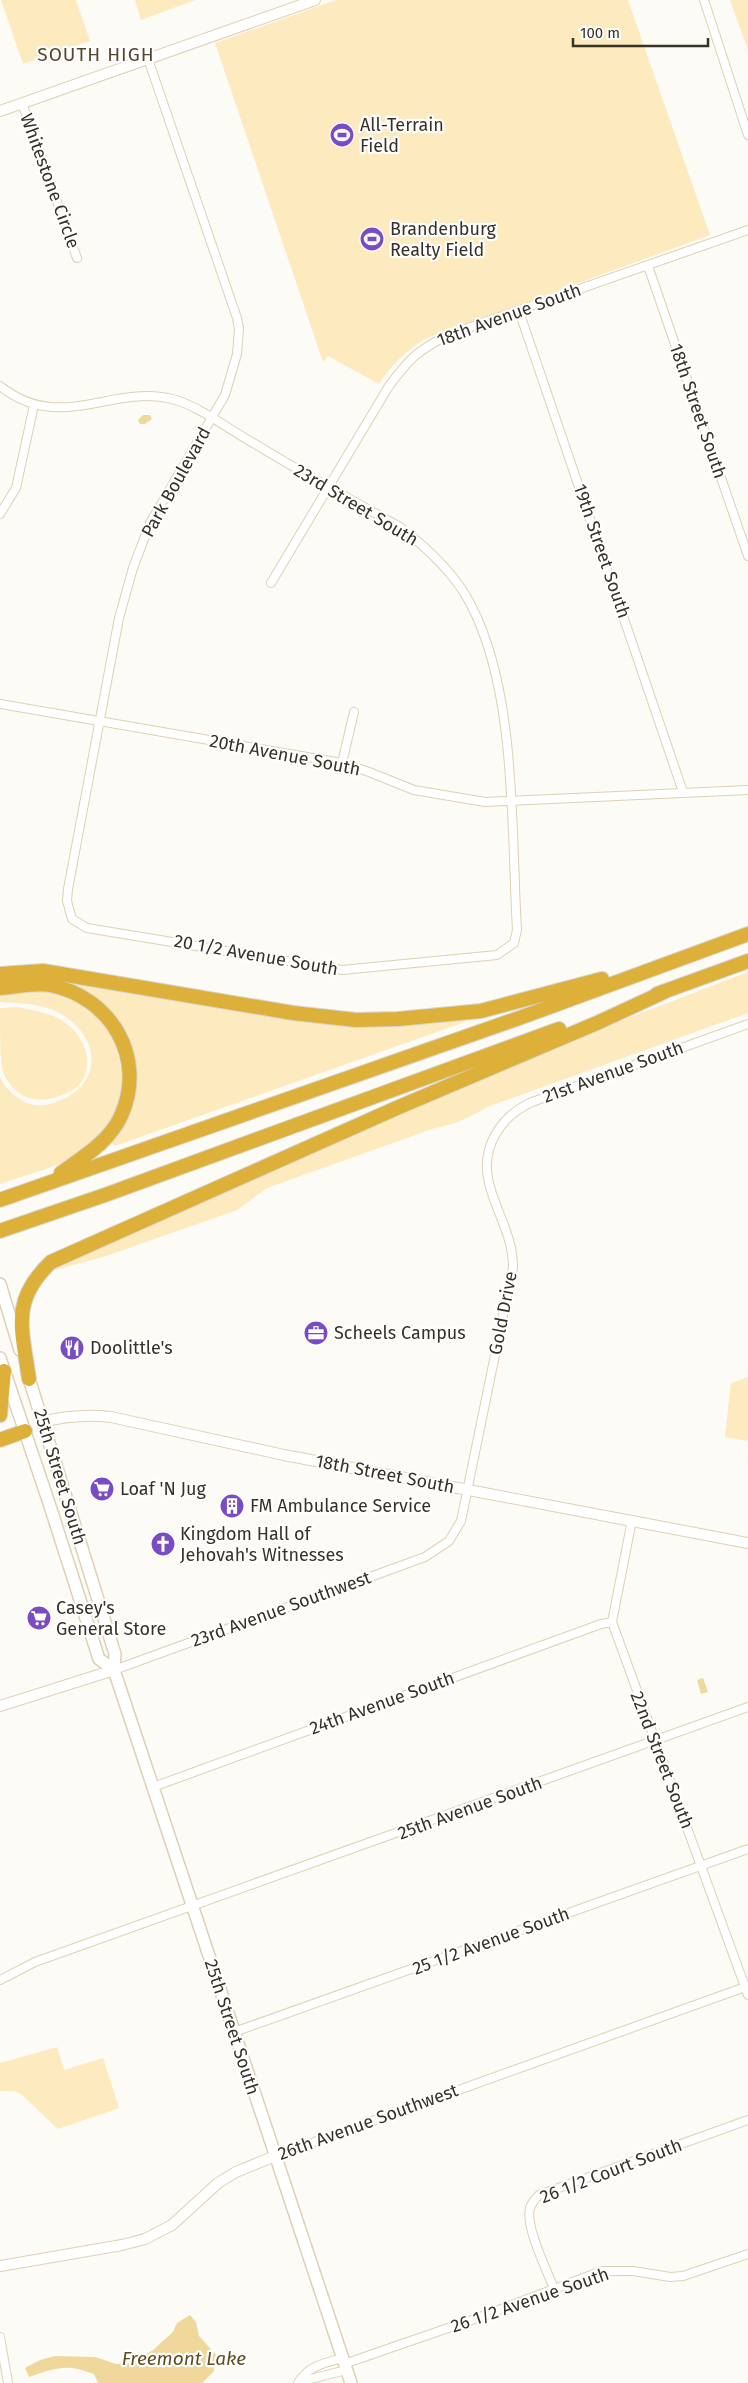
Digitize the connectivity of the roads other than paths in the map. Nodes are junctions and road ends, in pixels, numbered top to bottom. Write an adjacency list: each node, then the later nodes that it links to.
1 (315, 0): 3 (street)
2 (704, 0): 6 (street)
3 (148, 59): 4 (street); 13 (street, Park Boulevard)
4 (22, 103): 5 (street); 8 (street, Whitestone Circle)
5 (0, 111)
6 (748, 135)
7 (748, 230): 9 (street, 18th Avenue South)
8 (77, 258)
9 (648, 266): 10 (street, 18th Avenue South); 16 (street, 18th Street South)
10 (520, 311): 14 (street, 18th Avenue South); 23 (street, 19th Street South)
11 (0, 386): 12 (street, 23rd Street South)
12 (34, 405): 13 (street, 23rd Street South); 15 (street)
13 (210, 418): 14 (street, 23rd Street South); 20 (street, Park Boulevard)
14 (329, 487): 17 (street, 18th Avenue South); 24 (street, 23rd Street South)
15 (0, 514)
16 (748, 556)
17 (271, 583)
18 (0, 704): 20 (street, 20th Avenue South)
19 (354, 712): 21 (street)
20 (99, 721): 21 (street, 20th Avenue South); 25 (street, Park Boulevard)
21 (342, 764): 24 (street, 20th Avenue South)
22 (748, 790): 23 (street, 20th Avenue South)
23 (683, 792): 24 (street, 20th Avenue South)
24 (511, 801): 28 (street, 23rd Street South)
25 (126, 934): 28 (street, 20 1/2 Avenue South)
26 (748, 934): 27 (highway)
27 (690, 956): 30 (highway); 35 (highway)
28 (446, 961)
29 (748, 961): 32 (highway)
30 (0, 974)
31 (0, 988): 35 (highway)
32 (664, 992): 37 (highway); 41 (highway)
33 (748, 1024): 34 (street, 21st Avenue South)
34 (492, 1140): 46 (street, Gold Drive)
35 (46, 1183): 36 (highway)
36 (0, 1200)
37 (0, 1230)
38 (0, 1284): 41 (main road, 25th Street South)
39 (0, 1358): 40 (main road, 25th Street South)
40 (4, 1372): 42 (highway); 44 (main road, 25th Street South)
41 (29, 1378): 43 (main road, 25th Street South)
42 (0, 1415)
43 (42, 1422): 44 (main road, 18th Street South); 46 (street, 18th Street South); 50 (main road, 25th Street South)
44 (25, 1431): 45 (highway); 50 (main road, 25th Street South)
45 (0, 1440)
46 (468, 1489): 47 (street, 18th Street South); 50 (street, 23rd Avenue Southwest)
47 (632, 1520): 48 (street, 18th Street South); 49 (street)
48 (748, 1543)
49 (612, 1622): 53 (street, 22nd Street South); 54 (street, 24th Avenue South)
50 (114, 1670): 51 (street, 23rd Avenue Southwest); 54 (main road, 25th Street South)
51 (0, 1706)
52 (748, 1707): 53 (street, 25th Avenue South)
53 (655, 1741): 56 (street, 22nd Street South); 57 (street, 25th Avenue South)
54 (153, 1787): 57 (main road, 25th Street South)
55 (748, 1849): 56 (street, 25 1/2 Avenue South)
56 (702, 1866): 59 (street, 22nd Street South); 60 (street, 25 1/2 Avenue South)
57 (192, 1907): 58 (street, 25th Avenue South); 60 (main road, 25th Street South)
58 (0, 1980)
59 (747, 1989): 62 (street, 26th Avenue Southwest)
60 (234, 2032): 62 (main road, 25th Street South)
61 (748, 2120): 65 (street, 26 1/2 Court South)
62 (274, 2156): 64 (street, 26th Avenue Southwest); 67 (main road, 25th Street South)
63 (748, 2254): 65 (street, 26 1/2 Avenue South)
64 (0, 2266)
65 (554, 2289): 67 (street, 26 1/2 Avenue South)
66 (0, 2337): 68 (street)
67 (344, 2364): 69 (street); 69 (street); 70 (main road, 25th Street South)
68 (8, 2383)
69 (298, 2383)
70 (350, 2383)

